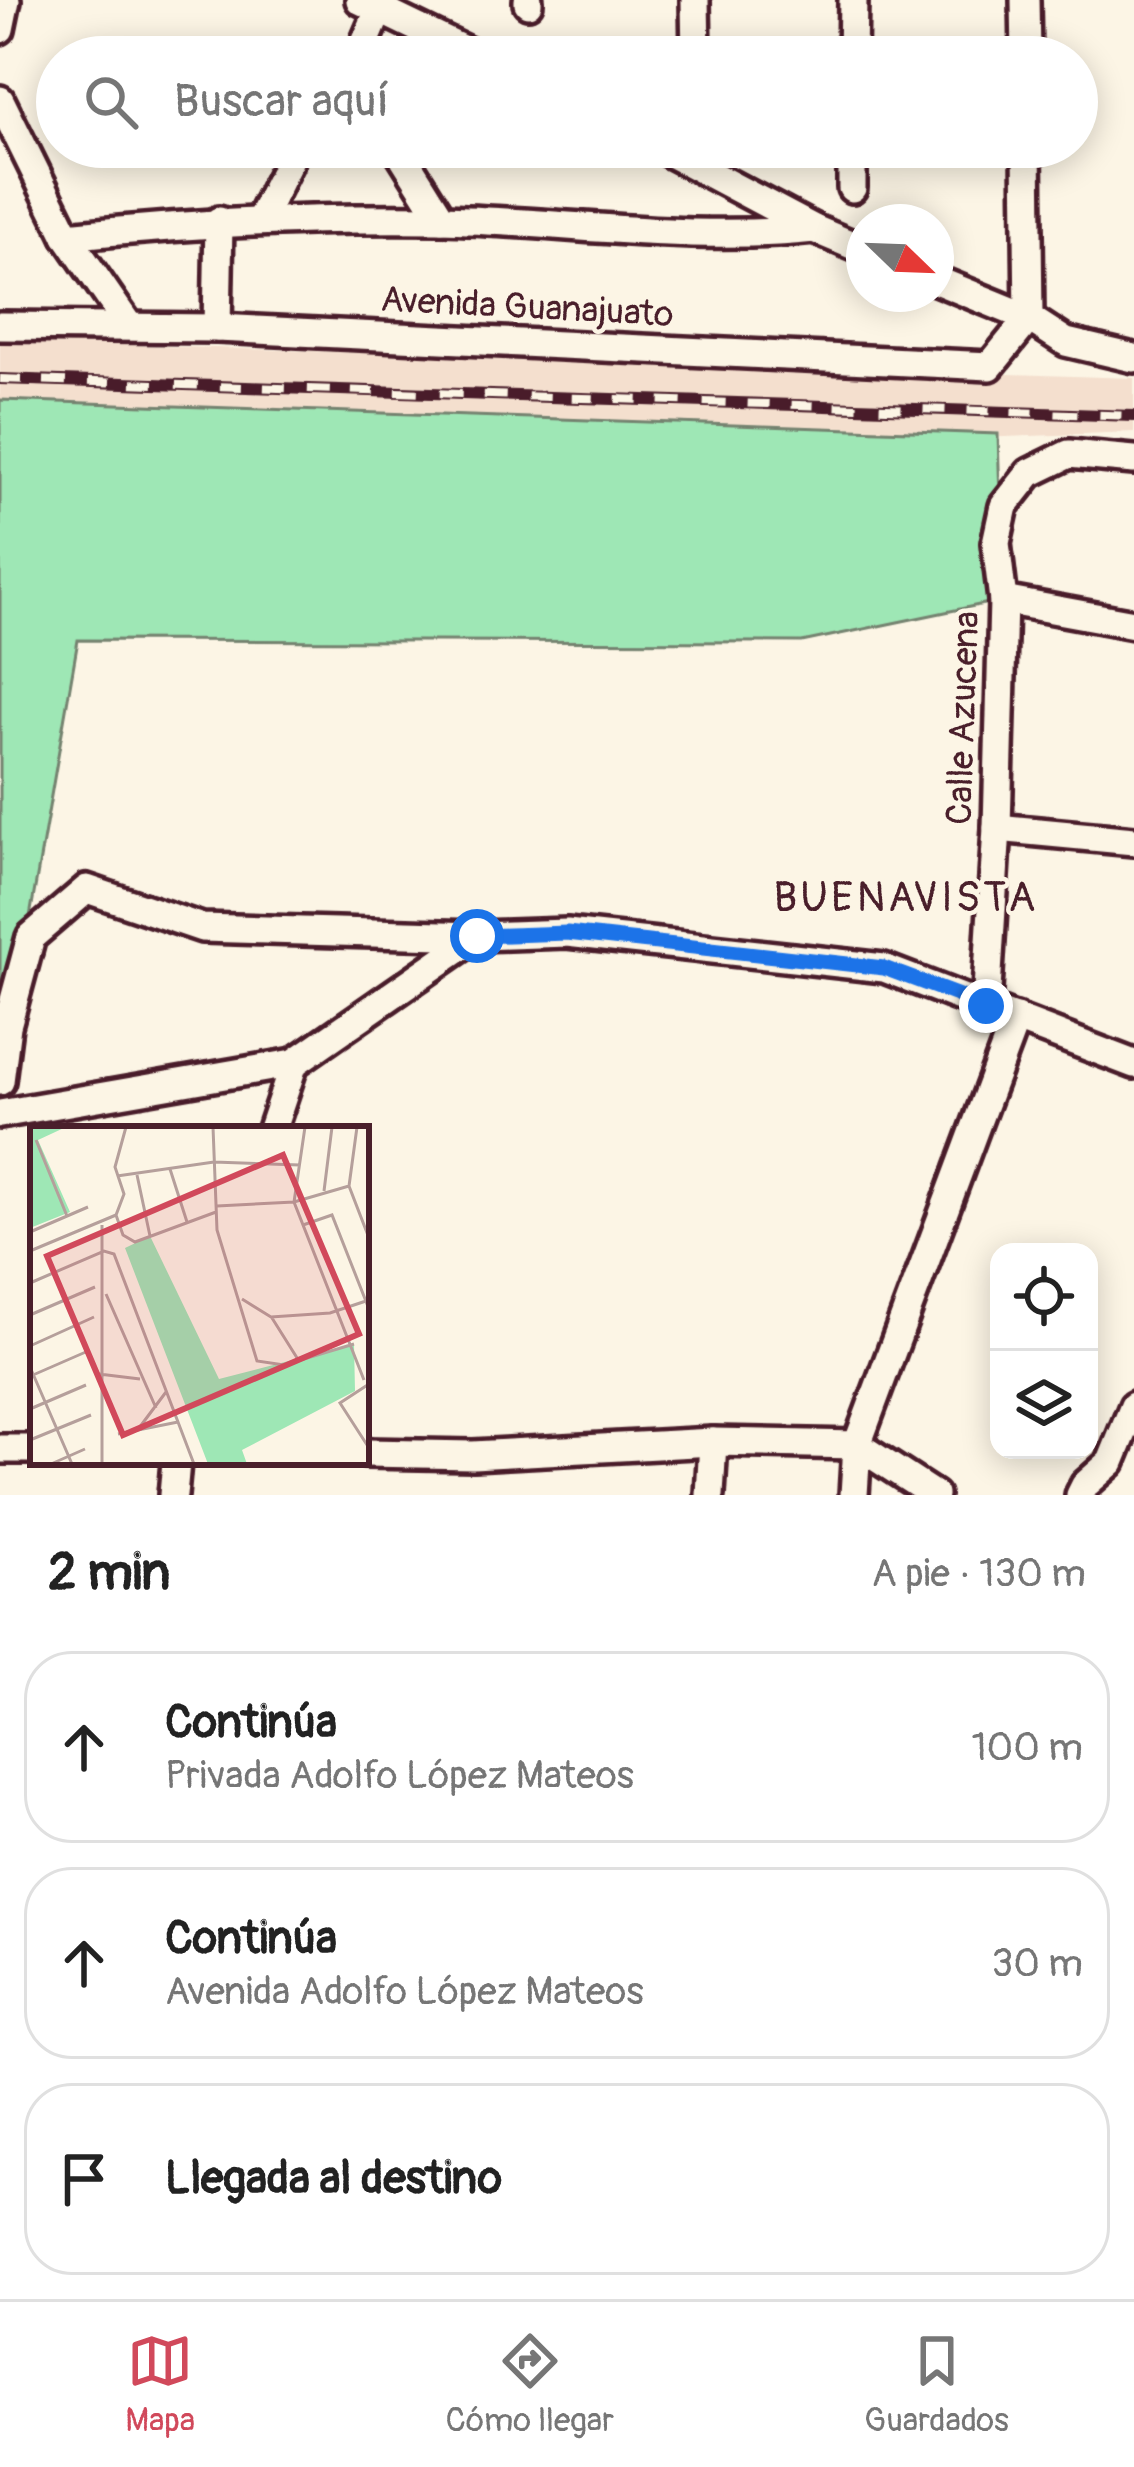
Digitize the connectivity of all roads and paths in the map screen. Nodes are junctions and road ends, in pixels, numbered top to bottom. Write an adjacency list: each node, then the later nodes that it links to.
1 (6, 0): 6 (street)
2 (695, 0): 9 (street)
3 (853, 0): 10 (street)
4 (1025, 0): 11 (street)
5 (369, 5): 7 (street); 8 (street)
6 (0, 29)
7 (363, 36)
8 (434, 36)
9 (696, 36)
10 (852, 36)
11 (1026, 36)
12 (0, 100): 23 (street)
13 (281, 168): 20 (street)
14 (410, 168): 19 (street)
15 (699, 168): 22 (street)
16 (852, 168): 18 (street)
17 (1027, 168): 26 (street)
18 (852, 188)
19 (442, 219): 20 (street); 22 (street)
20 (260, 220): 21 (street)
21 (219, 221): 23 (street); 29 (street)
22 (814, 229): 24 (street)
23 (68, 236): 28 (street)
24 (846, 242)
25 (954, 287): 26 (street)
26 (1029, 318): 29 (street, Avenida Guanajuato); 30 (street)
27 (0, 326): 28 (street, Avenida Guanajuato)
28 (129, 326): 29 (street, Avenida Guanajuato)
29 (218, 328)
30 (1134, 358)
31 (1134, 460): 32 (street, Calle Azucena)
32 (1004, 600): 33 (street); 34 (street, Calle Azucena)
33 (1134, 624)
34 (997, 828): 35 (street); 37 (street, Calle Azucena)
35 (1134, 841)
36 (477, 936): 37 (street); 39 (street); 41 (street)
37 (986, 1006): 38 (street)
38 (1016, 1018): 40 (street); 46 (street)
39 (294, 1063): 42 (street); 43 (street)
40 (1134, 1064)
41 (0, 1081)
42 (0, 1114)
43 (273, 1126)
44 (1134, 1406): 53 (street)
45 (713, 1442): 46 (street); 47 (street); 50 (street)
46 (857, 1445): 51 (street); 52 (street)
47 (369, 1453)
48 (176, 1465): 49 (street)
49 (173, 1495)
50 (710, 1495)
51 (854, 1495)
52 (934, 1495)
53 (1080, 1495)

